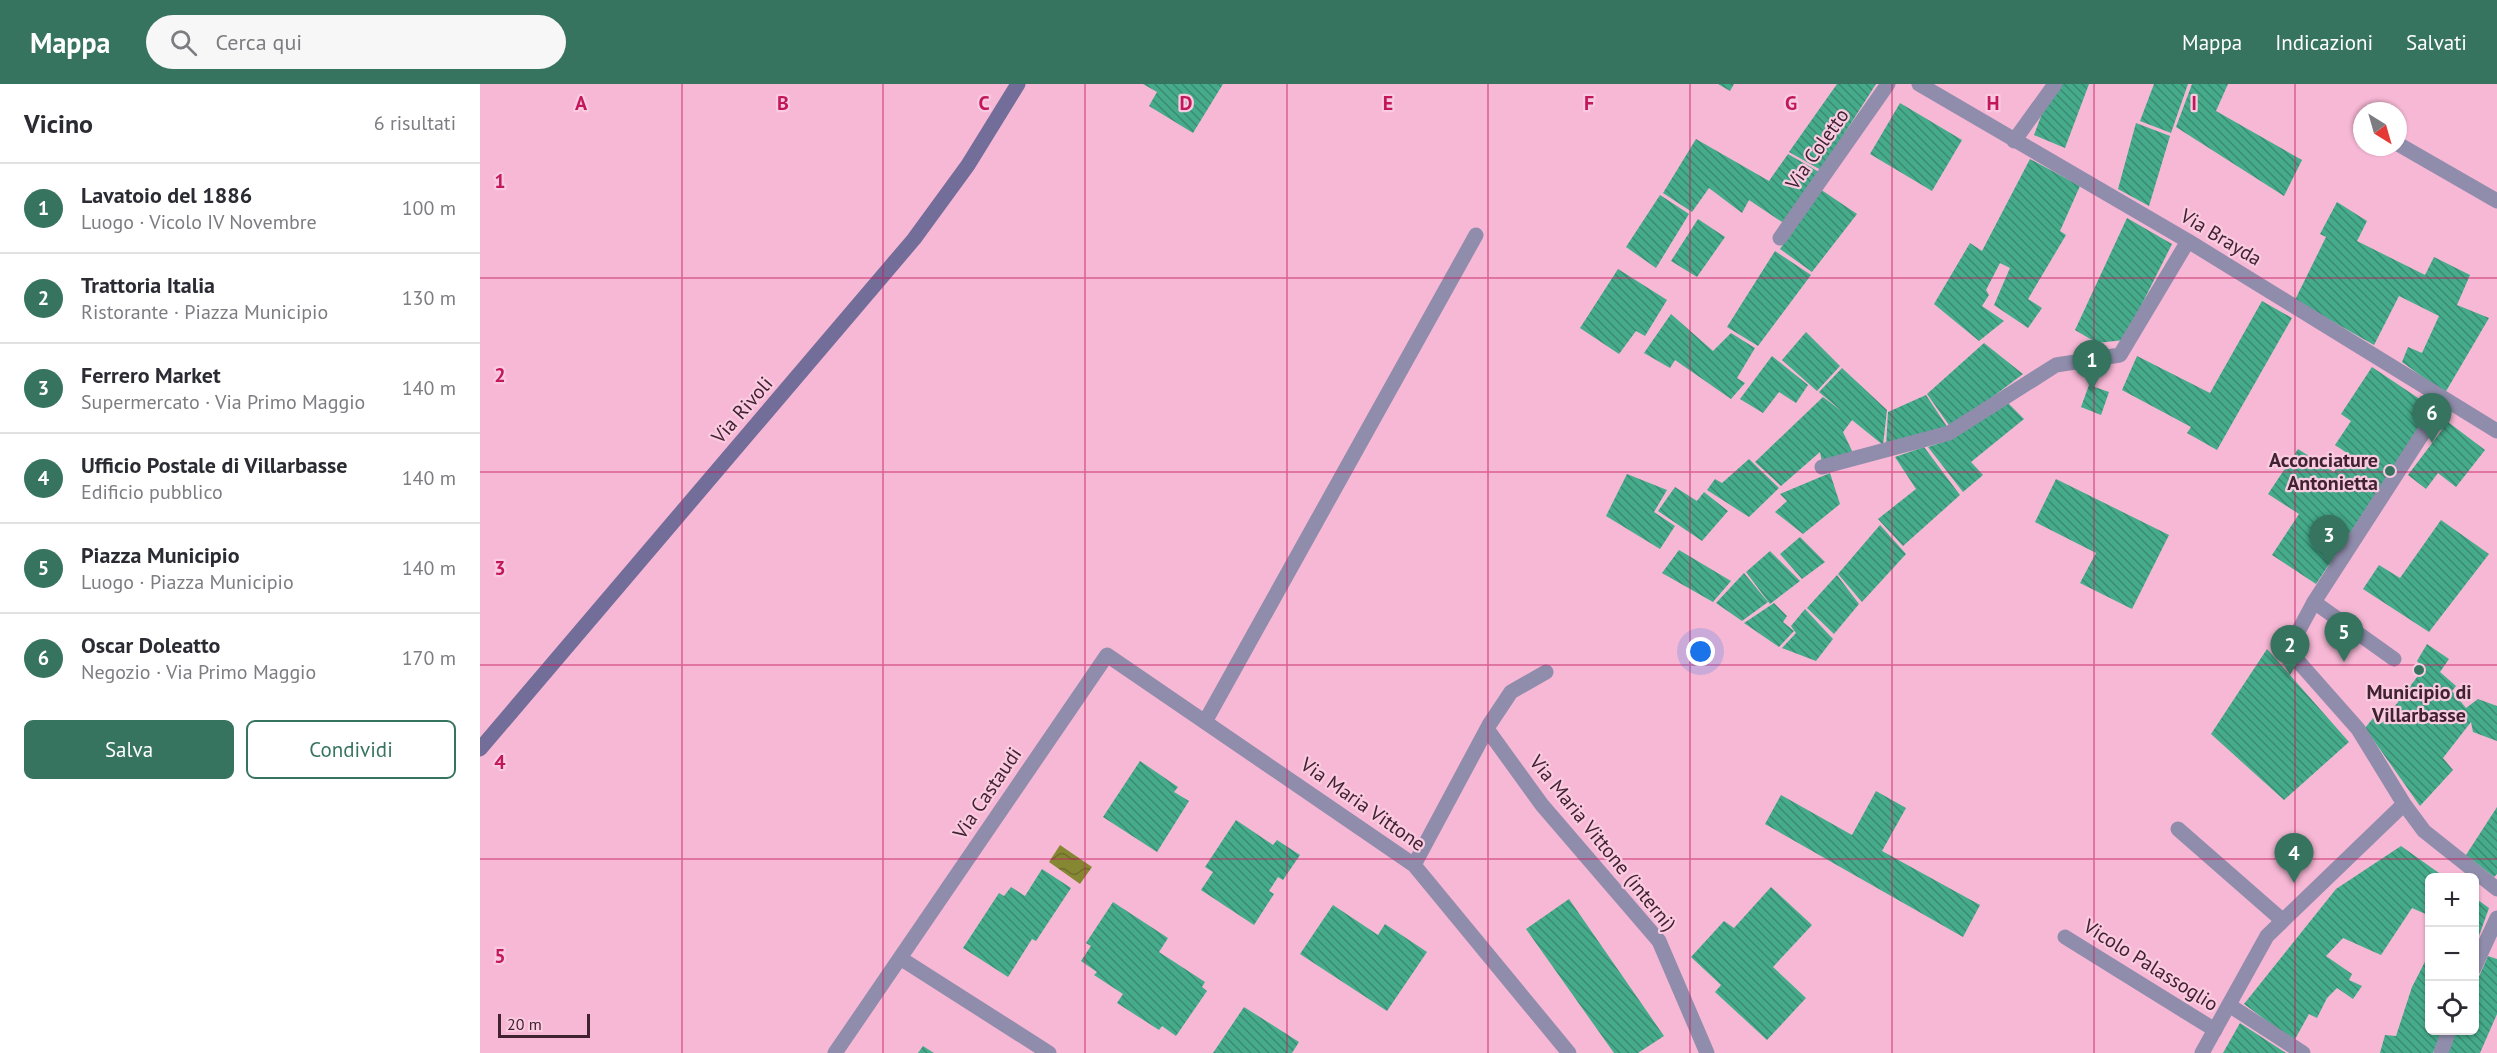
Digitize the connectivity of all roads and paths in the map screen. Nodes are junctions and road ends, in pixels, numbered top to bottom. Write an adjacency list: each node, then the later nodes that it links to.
1 (1018, 84): 19 (street, Via Rivoli)
2 (1888, 84): 9 (street, Via Coletto)
3 (1919, 84): 5 (street, Via Brayda)
4 (2055, 84): 5 (street)
5 (2014, 141): 10 (street, Via Brayda)
6 (2407, 149): 7 (street)
7 (2497, 201)
8 (1476, 235): 17 (street)
9 (1780, 238)
10 (2188, 241): 11 (street, Via Brayda); 13 (street)
11 (2445, 399): 12 (street, Via Brayda); 14 (street)
12 (2497, 431)
13 (1821, 467)
14 (2314, 602): 15 (street); 20 (street)
15 (2394, 659)
16 (1546, 672): 18 (street)
17 (1206, 720): 22 (street, Via Maria Vittone); 27 (street, Via Castaudi)
18 (1487, 729): 22 (street); 35 (street, Via Maria Vittone (interni))
19 (480, 750)
20 (2404, 804): 23 (street); 25 (street)
21 (2178, 830): 25 (street)
22 (1414, 865): 34 (street, Via Maria Vittone)
23 (2497, 889)
24 (2497, 918): 28 (street)
25 (2282, 920): 29 (street)
26 (2065, 937): 30 (street, Vicolo Palassoglio)
27 (900, 958): 32 (street, Via Castaudi); 33 (street)
28 (2479, 959)
29 (2229, 1005): 30 (street); 37 (street)
30 (2215, 1030): 36 (street)
31 (2447, 1035): 38 (street)
32 (835, 1053)
33 (1049, 1053)
34 (1569, 1053)
35 (1707, 1053)
36 (2202, 1053)
37 (2303, 1053)
38 (2441, 1053)

